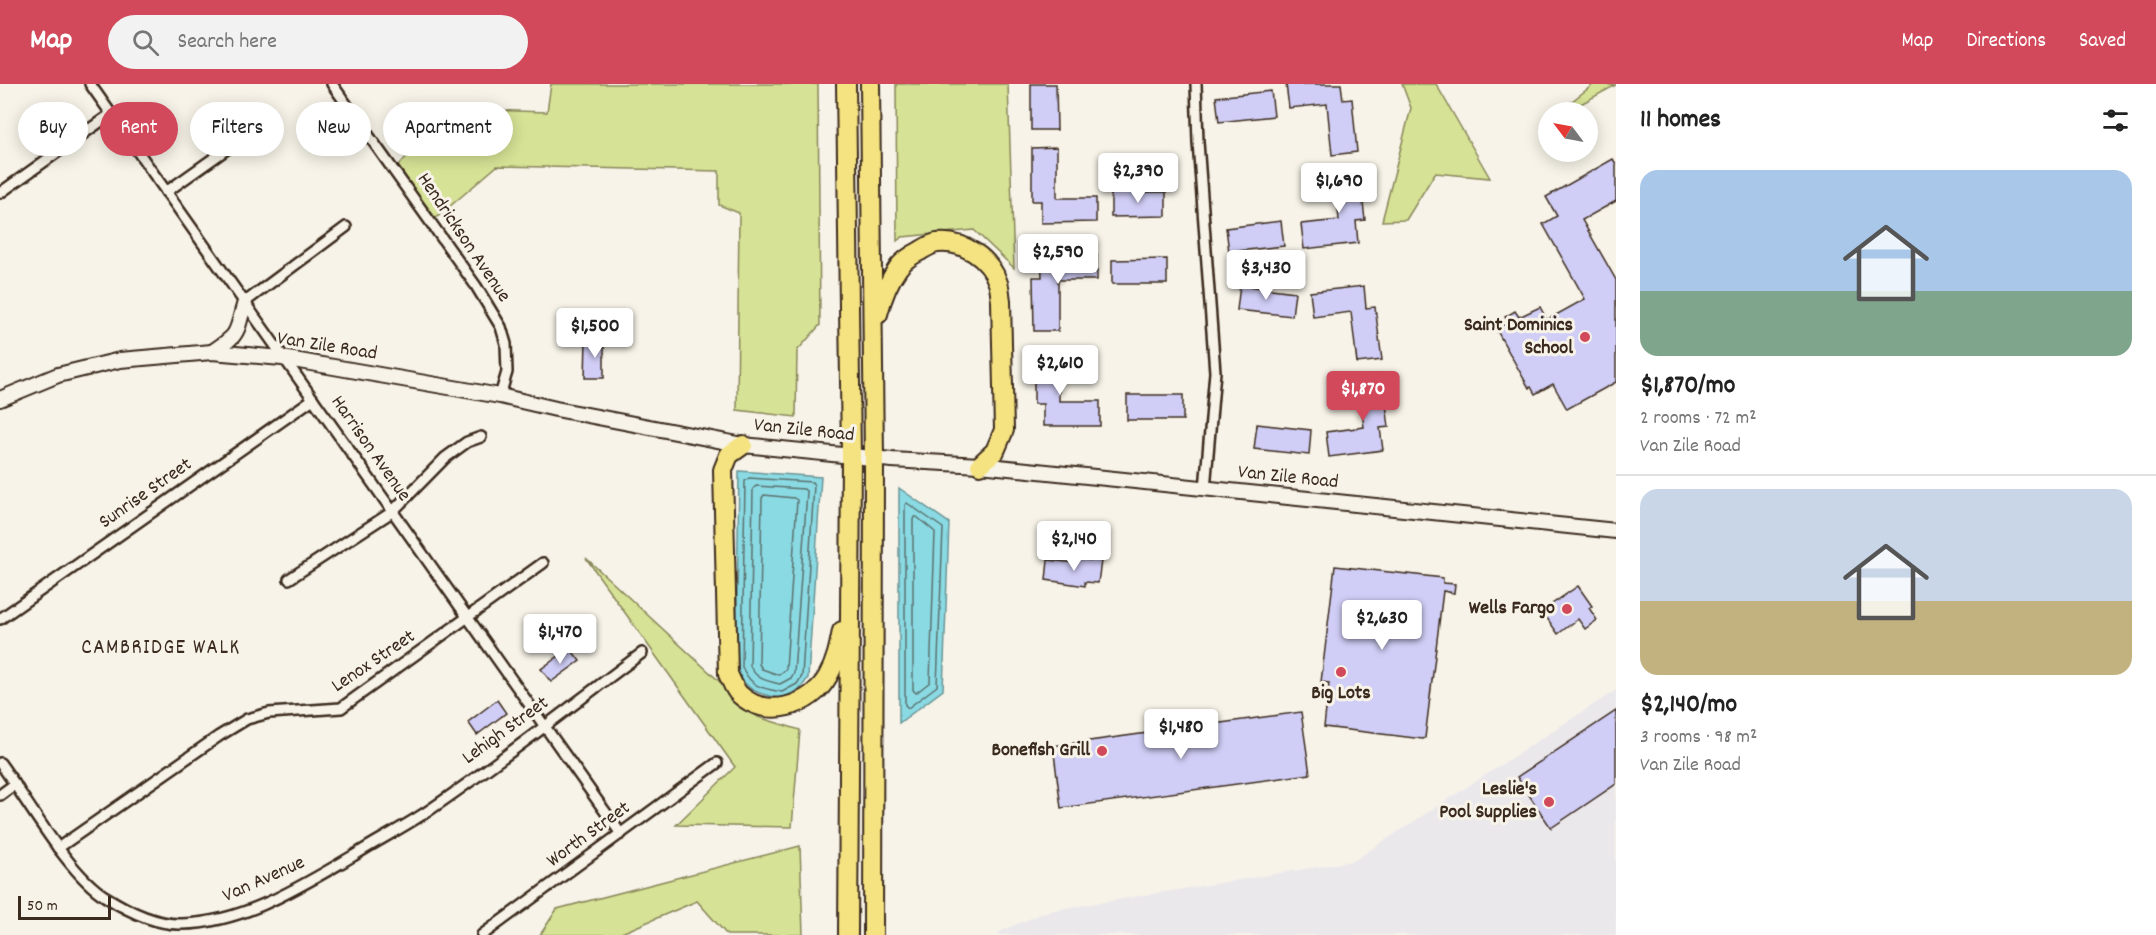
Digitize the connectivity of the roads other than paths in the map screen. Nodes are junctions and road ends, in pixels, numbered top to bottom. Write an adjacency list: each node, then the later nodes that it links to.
1 (90, 84): 6 (street, Harrison Avenue)
2 (332, 84): 17 (street, Hendrickson Avenue)
3 (846, 84): 22 (highway)
4 (870, 84): 14 (highway)
5 (1196, 84): 25 (street)
6 (103, 102)
7 (100, 122): 11 (street)
8 (141, 156): 10 (street, Harrison Avenue)
9 (217, 156): 10 (street)
10 (166, 192): 13 (street, Harrison Avenue)
11 (0, 193)
12 (346, 227): 13 (street)
13 (245, 302): 15 (street); 16 (street, Harrison Avenue)
14 (873, 340): 23 (highway); 24 (highway)
15 (212, 352): 16 (street, Van Zile Road); 18 (street, Van Zile Road)
16 (282, 358): 17 (street, Van Zile Road); 19 (street, Harrison Avenue)
17 (500, 396): 21 (street, Van Zile Road)
18 (0, 399)
19 (313, 399): 26 (street, Harrison Avenue); 32 (street, Sunrise Street)
20 (481, 437): 26 (street)
21 (743, 445): 22 (street, Van Zile Road); 30 (highway)
22 (851, 456): 23 (street, Van Zile Road); 30 (highway)
23 (874, 458): 24 (street, Van Zile Road); 44 (highway)
24 (980, 465): 25 (street, Van Zile Road)
25 (1205, 489): 27 (street, Van Zile Road)
26 (392, 512): 29 (street); 31 (street, Harrison Avenue)
27 (1616, 531)
28 (543, 562): 31 (street, Lenox Street)
29 (289, 579)
30 (850, 591): 43 (highway)
31 (468, 618): 34 (street, Harrison Avenue); 41 (street, Lenox Street)
32 (0, 619)
33 (642, 653): 34 (street, Lehigh Street)
34 (544, 726): 39 (street, Lehigh Street); 40 (street, Harrison Avenue)
35 (0, 763): 37 (street, Van Avenue)
36 (717, 763): 40 (street, Worth Street)
37 (15, 784): 38 (street); 41 (street, Van Avenue)
38 (0, 795)
39 (449, 795): 41 (street, Van Avenue)
40 (621, 834): 42 (street, Worth Street)
41 (58, 848)
42 (482, 935)
43 (848, 935)
44 (873, 935)

